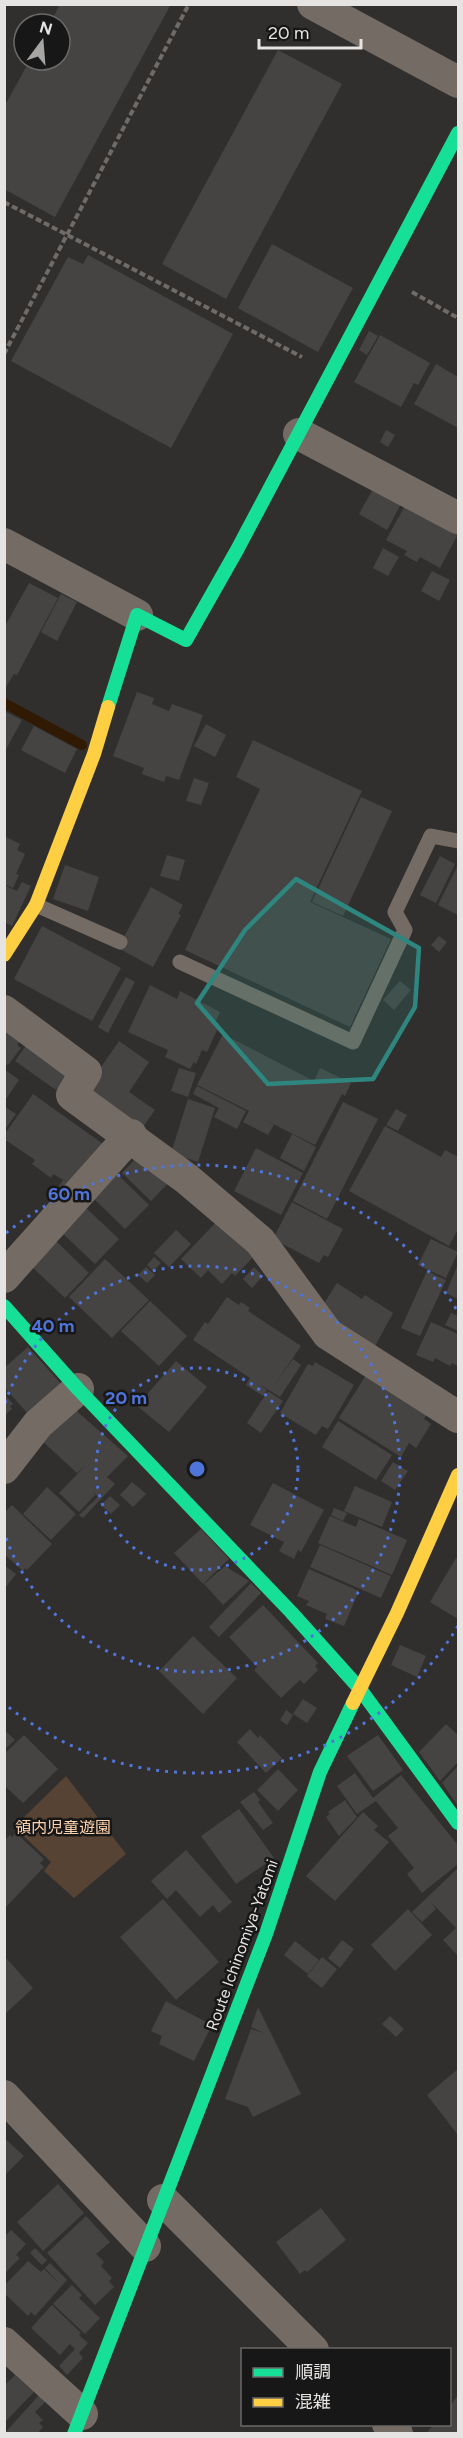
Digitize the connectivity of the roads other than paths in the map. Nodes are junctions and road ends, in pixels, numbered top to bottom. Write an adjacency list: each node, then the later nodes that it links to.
1 (313, 4): 2 (street)
2 (459, 82)
3 (459, 133): 4 (street)
4 (299, 434): 5 (street); 7 (street)
5 (459, 518)
6 (4, 544): 7 (street)
7 (136, 615): 9 (street)
8 (459, 841): 12 (lane)
9 (36, 905): 10 (lane); 11 (street)
10 (120, 942)
11 (4, 955)
12 (180, 962)
13 (4, 1011): 14 (street)
14 (131, 1136): 15 (street); 18 (street)
15 (4, 1277)
16 (4, 1306): 17 (street)
17 (78, 1389): 19 (street); 21 (street)
18 (459, 1416)
19 (4, 1468)
20 (459, 1475): 21 (street, Route Ichinomiya-Yatomi)
21 (360, 1689): 22 (street); 24 (street, Route Ichinomiya-Yatomi)
22 (459, 1823)
23 (4, 2096): 25 (street)
24 (163, 2200): 25 (street, Route Ichinomiya-Yatomi); 27 (street)
25 (145, 2246): 28 (street, Route Ichinomiya-Yatomi)
26 (4, 2343): 28 (street)
27 (312, 2348)
28 (78, 2424)

